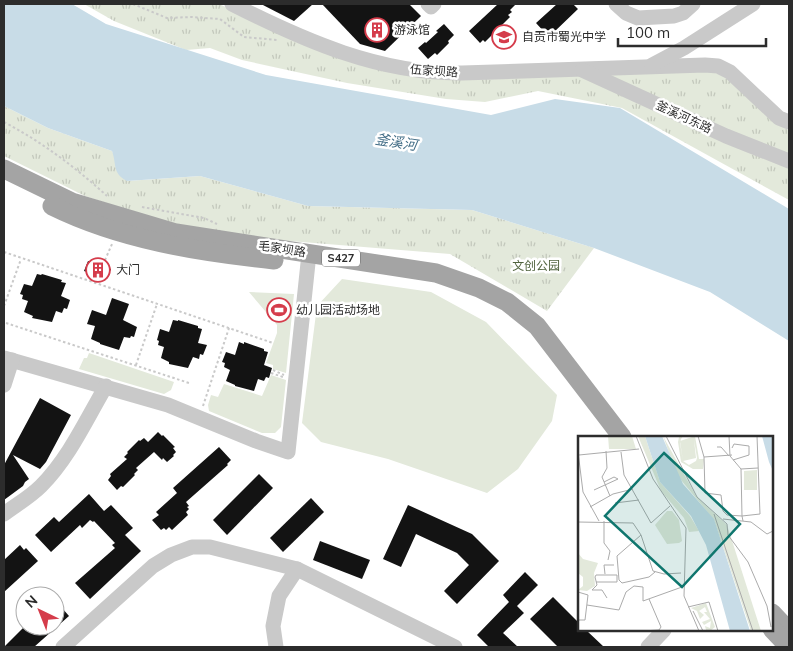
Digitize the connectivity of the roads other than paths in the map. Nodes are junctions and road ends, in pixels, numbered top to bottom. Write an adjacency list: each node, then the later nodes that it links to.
1 (232, 4): 8 (street, 伍家坝路)
2 (428, 4): 3 (street)
3 (434, 4)
4 (616, 4): 5 (street)
5 (693, 4)
6 (753, 4): 7 (street)
7 (648, 67): 8 (street, 伍家坝路); 9 (street, 伍家坝路)
8 (580, 69): 10 (street, 釜溪河东路)
9 (789, 122)
10 (789, 161)
11 (4, 169): 18 (main road, 毛家坝路 / S427)
12 (4, 183): 13 (main road, 毛家坝路 / S427)
13 (308, 264): 16 (street); 17 (main road, 毛家坝路 / S427)
14 (8, 359): 15 (street); 16 (street)
15 (4, 385)
16 (106, 386): 19 (street)
17 (606, 436)
18 (621, 436)
19 (4, 514)
20 (298, 569): 25 (street); 26 (street); 27 (street)
21 (773, 614): 24 (main road)
22 (773, 630): 29 (main road)
23 (663, 631): 28 (street)
24 (789, 631)
25 (63, 647)
26 (276, 647)
27 (455, 647)
28 (648, 647)
29 (789, 647)

